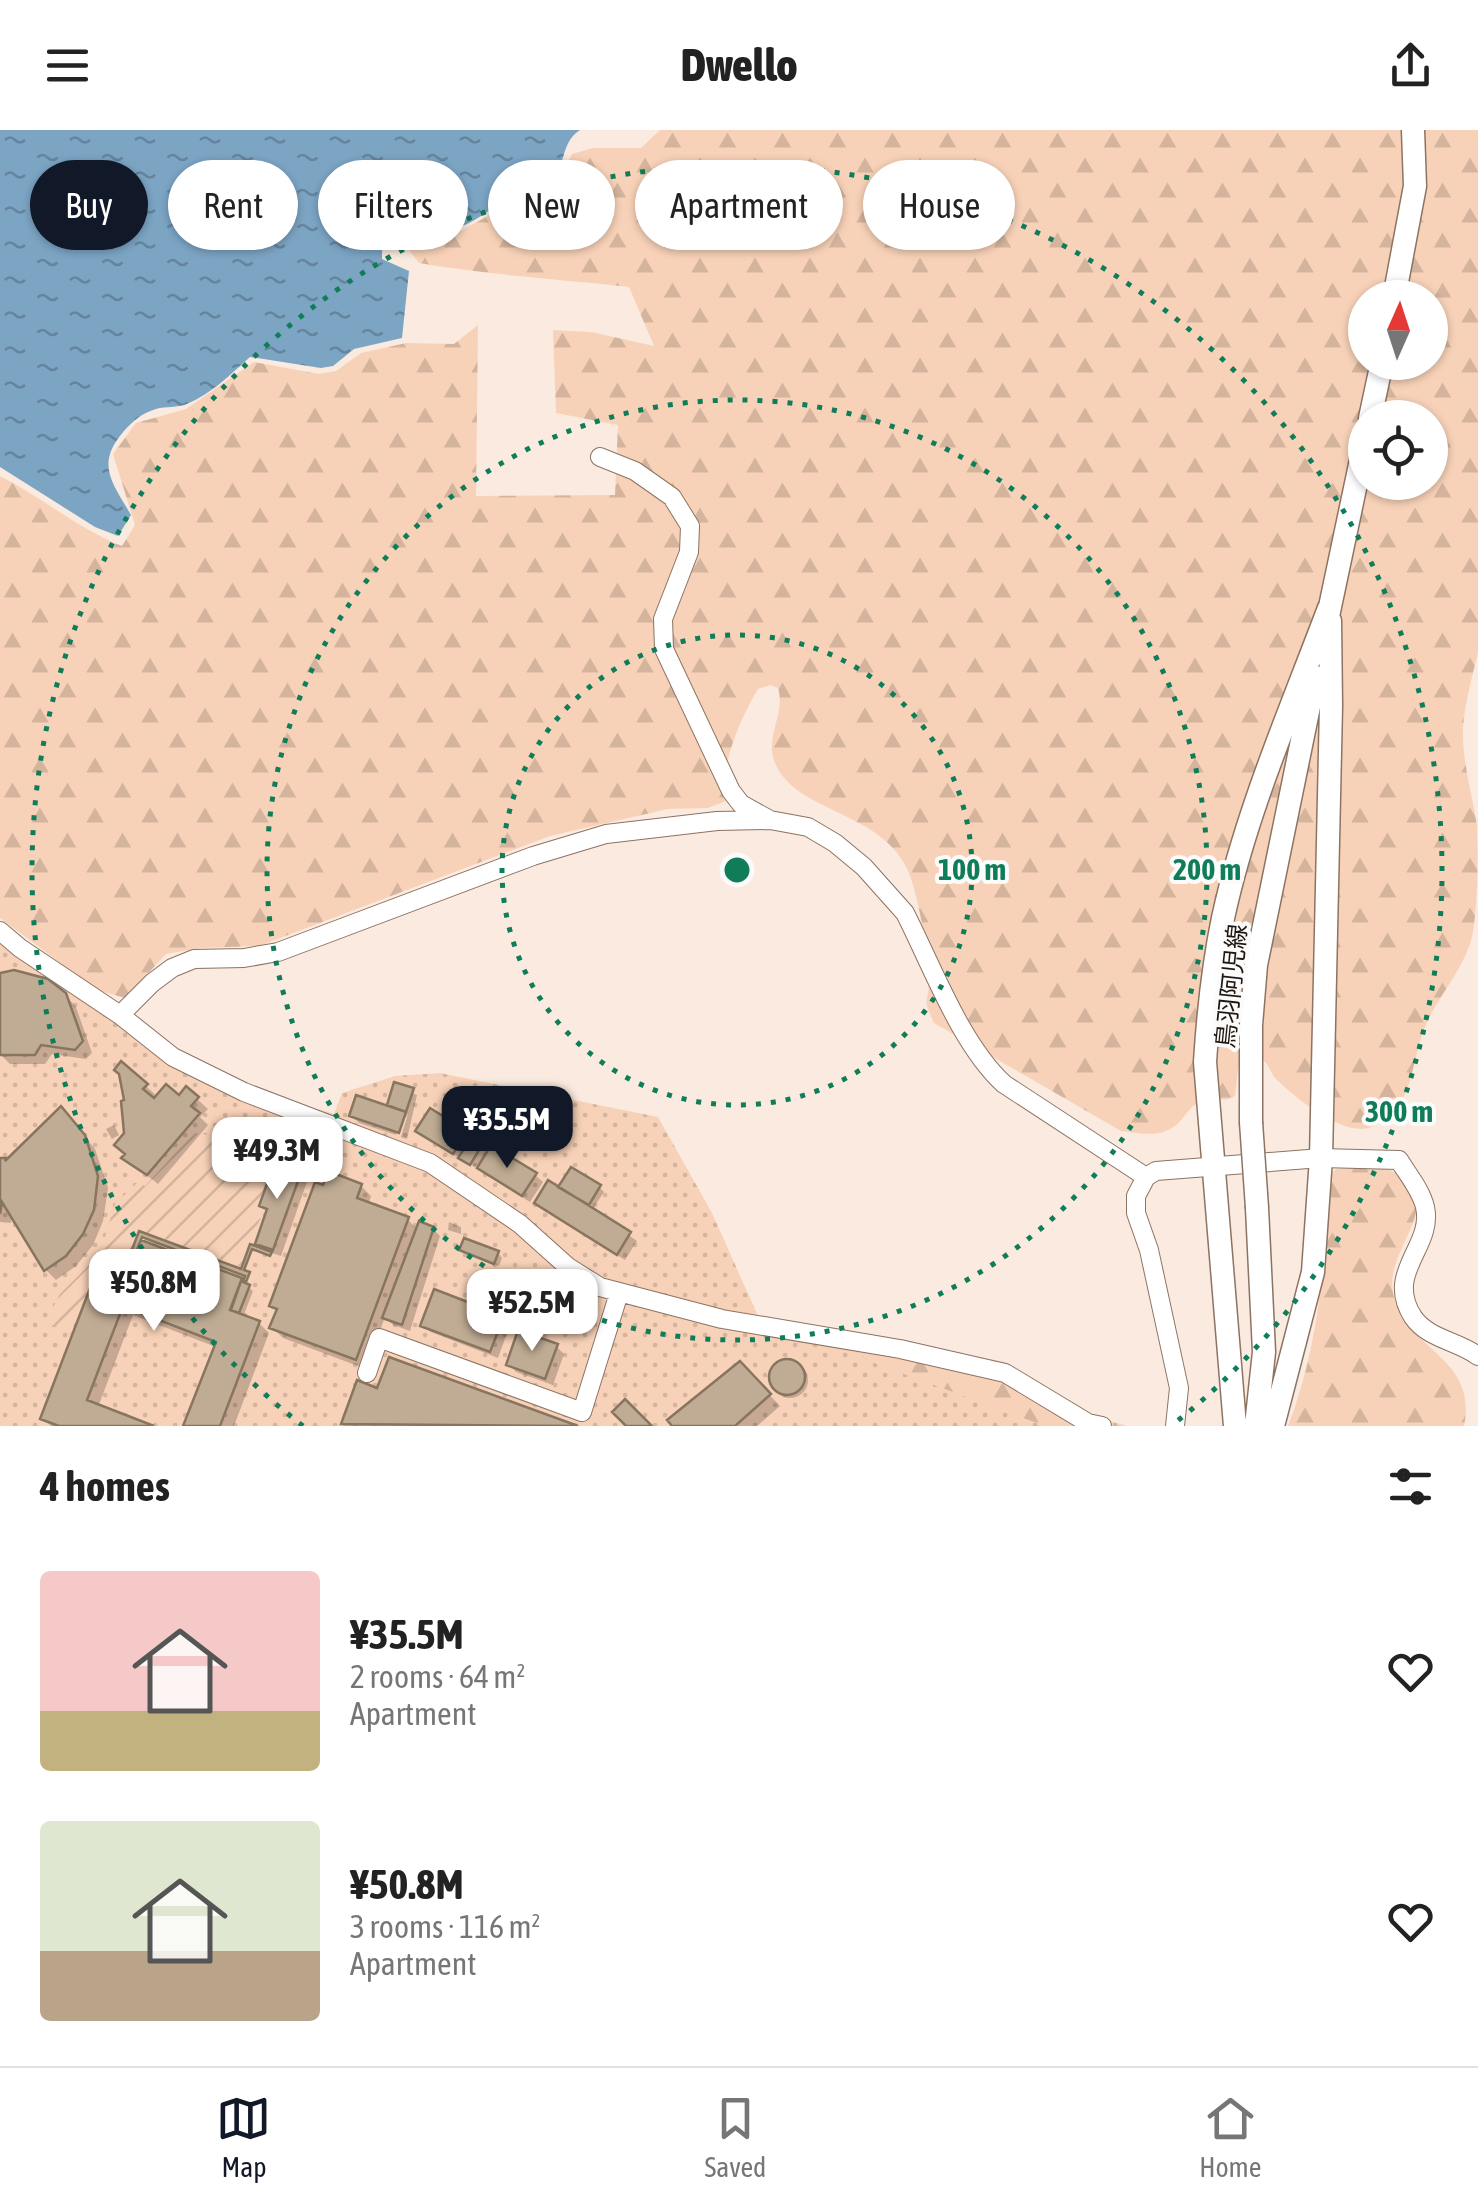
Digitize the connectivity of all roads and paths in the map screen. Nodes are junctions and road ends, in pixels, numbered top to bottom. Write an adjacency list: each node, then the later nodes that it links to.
1 (1412, 130): 2 (main road)
2 (1397, 280)
3 (600, 457): 6 (street)
4 (1351, 500): 5 (main road, 鳥羽阿児線)
5 (1329, 608): 9 (main road); 10 (main road); 18 (main road, 鳥羽阿児線, bridge)
6 (770, 820): 8 (street); 11 (street)
7 (0, 931): 8 (street)
8 (120, 1015): 12 (street)
9 (1322, 1158): 10 (street); 13 (street); 19 (main road)
10 (1212, 1166): 11 (street); 17 (main road)
11 (1146, 1177): 16 (street)
12 (619, 1293): 14 (street); 15 (street)
13 (1478, 1356)
14 (367, 1373)
15 (1102, 1426)
16 (1175, 1426)
17 (1235, 1426)
18 (1256, 1426)
19 (1273, 1426)

